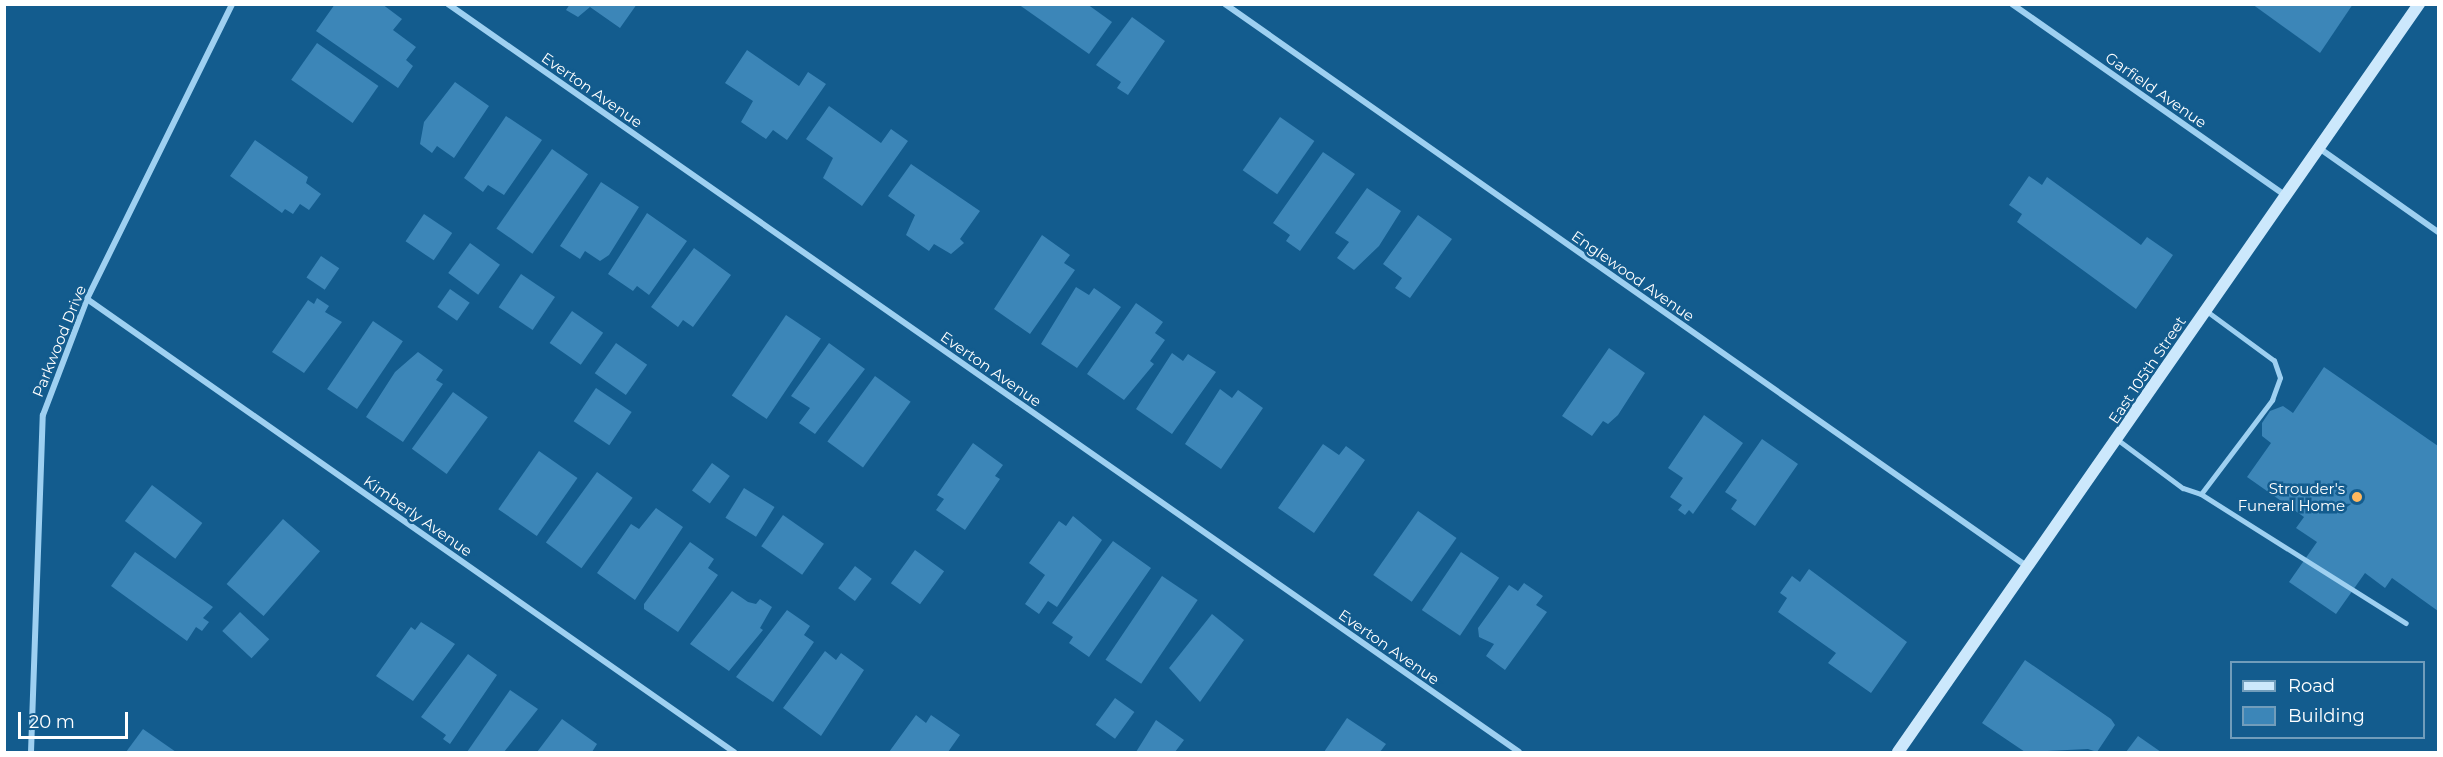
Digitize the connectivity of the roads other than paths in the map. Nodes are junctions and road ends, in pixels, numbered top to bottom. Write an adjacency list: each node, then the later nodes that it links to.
1 (232, 4): 9 (street, Parkwood Drive)
2 (448, 4): 17 (street, Everton Avenue)
3 (1225, 4): 13 (street, Englewood Avenue)
4 (2012, 4): 7 (street, Garfield Avenue)
5 (2419, 4): 6 (main road, East 105th Street)
6 (2319, 148): 7 (main road, East 105th Street); 8 (street)
7 (2286, 196): 10 (main road, East 105th Street)
8 (2439, 232)
9 (87, 299): 15 (street, Parkwood Drive); 16 (street, Kimberly Avenue)
10 (2206, 311): 11 (main road, East 105th Street); 12 (lane)
11 (2117, 439): 12 (lane); 13 (main road, East 105th Street)
12 (2201, 494): 14 (lane)
13 (2028, 567): 18 (main road, East 105th Street)
14 (2406, 623)
15 (31, 753)
16 (734, 753)
17 (1519, 753)
18 (1898, 753)

